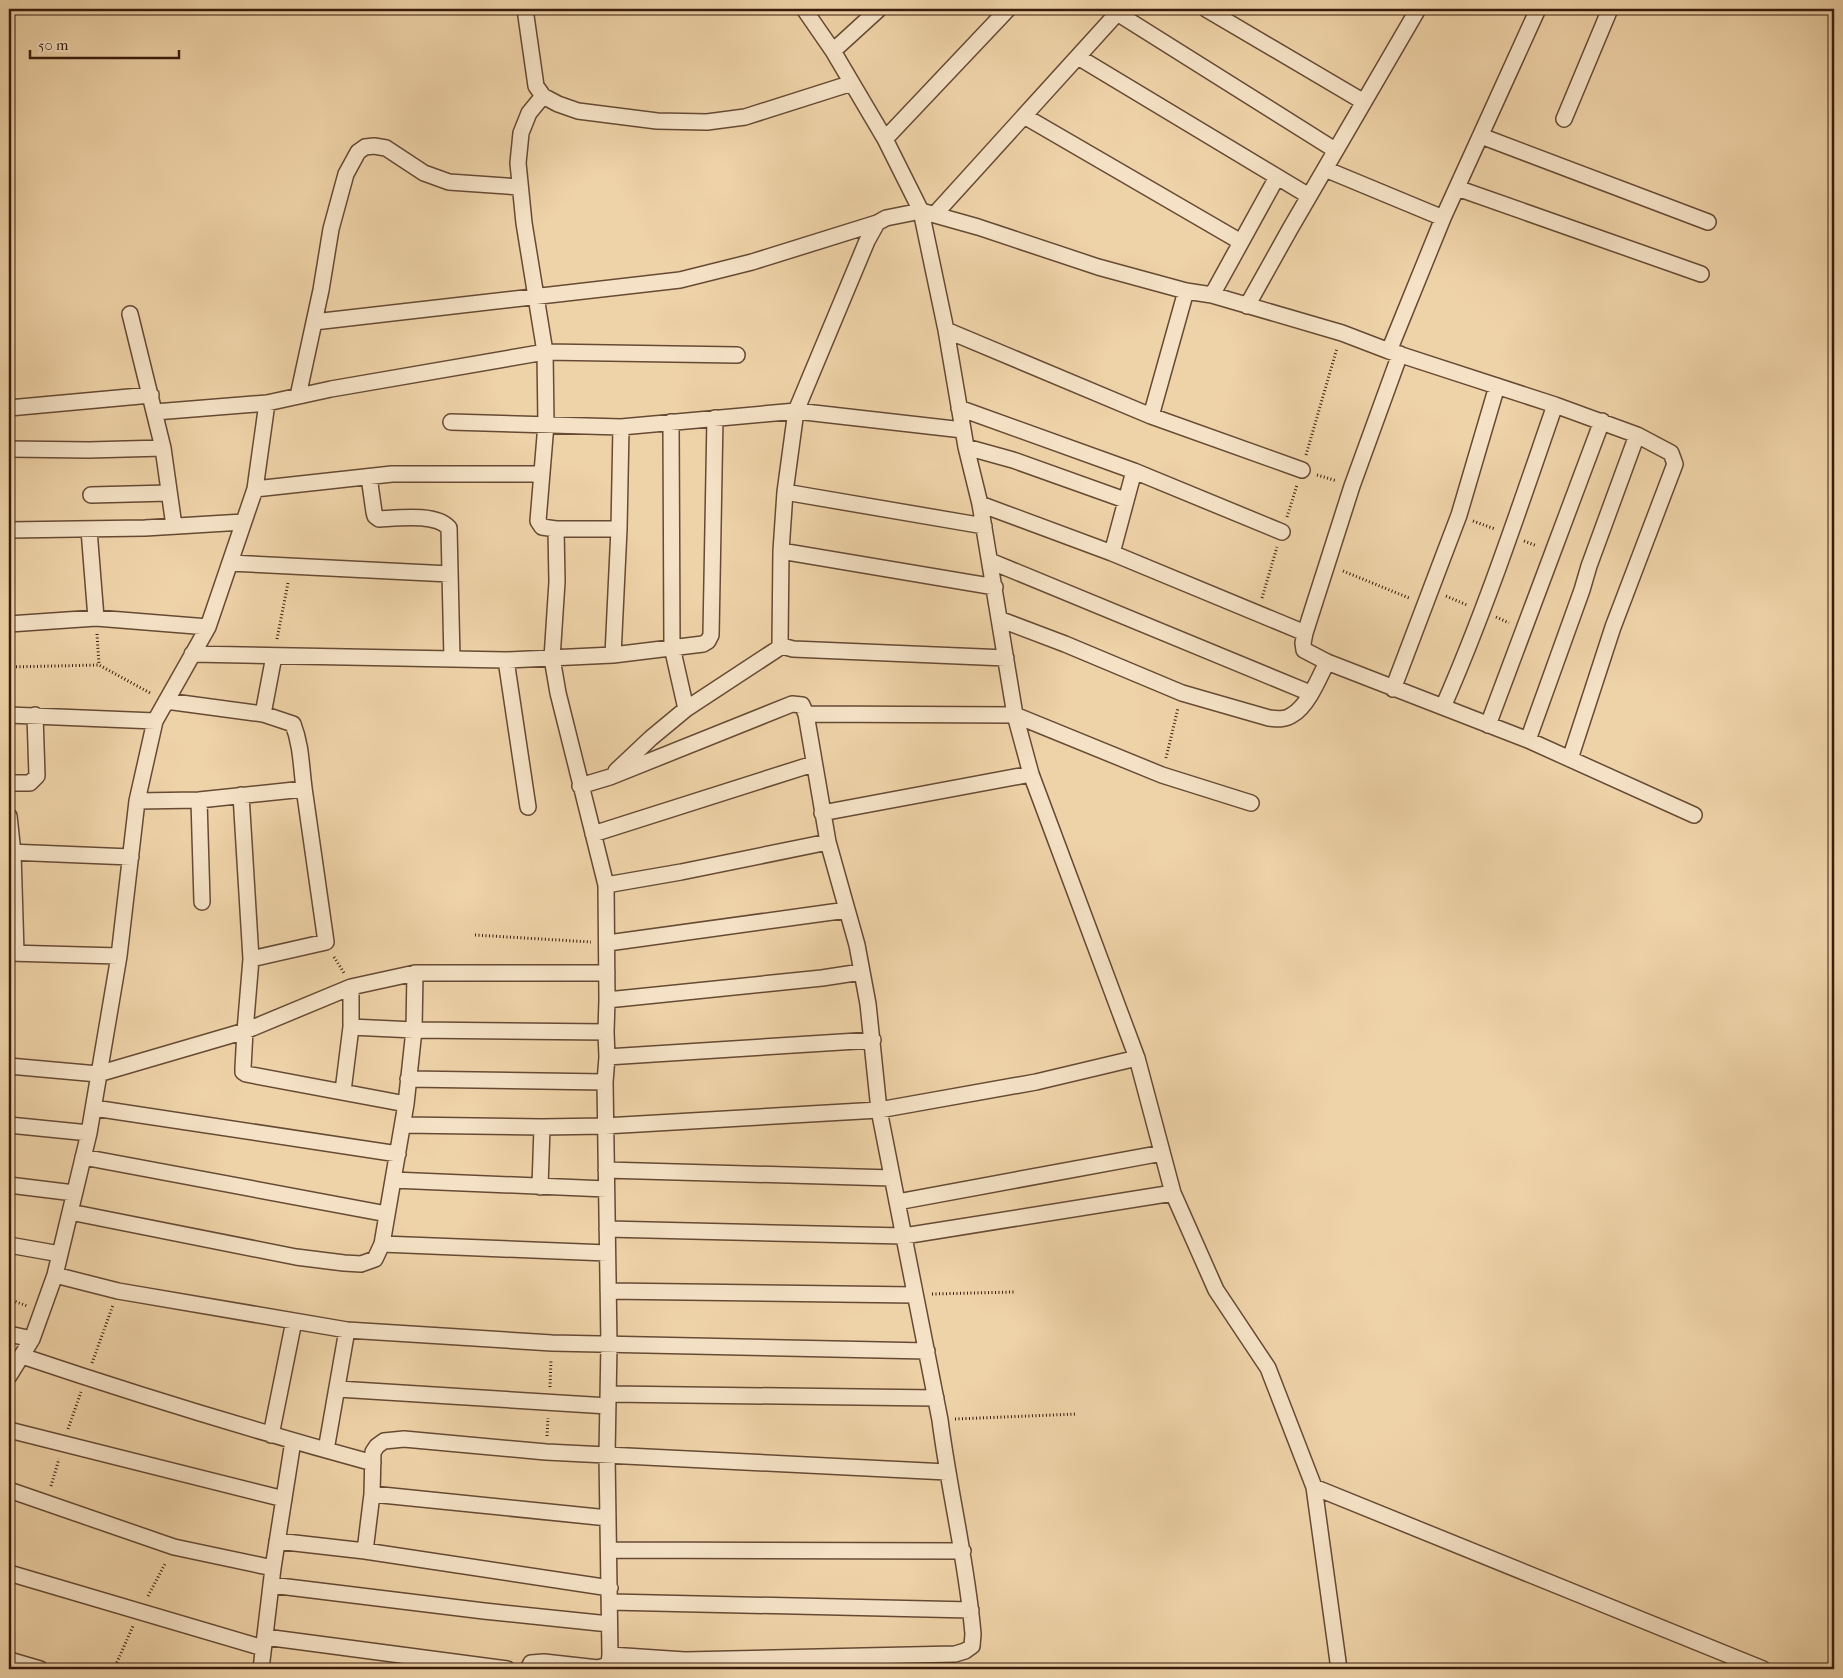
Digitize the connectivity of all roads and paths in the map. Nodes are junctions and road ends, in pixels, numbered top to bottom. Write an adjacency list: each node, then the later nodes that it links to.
1 (525, 9): 13 (street)
2 (804, 9): 10 (street)
3 (879, 9): 10 (street)
4 (1008, 9): 18 (street)
5 (1206, 9): 14 (street)
6 (1418, 9): 14 (street)
7 (1538, 9): 17 (street)
8 (1610, 9): 16 (street)
9 (1119, 11): 11 (street); 19 (street)
10 (833, 51): 12 (street)
11 (1078, 57): 15 (street); 21 (street)
12 (852, 83): 13 (street); 18 (street)
13 (543, 96): 22 (street)
14 (1364, 102): 19 (street)
15 (1024, 116): 25 (street); 29 (street)
16 (1564, 119)
17 (1481, 136): 23 (street); 27 (street)
18 (885, 139): 25 (street)
19 (1336, 150): 20 (street)
20 (1325, 169): 24 (street); 26 (street)
21 (1277, 177): 24 (street); 29 (street)
22 (520, 187): 33 (street); 36 (street)
23 (1457, 188): 26 (street); 30 (street)
24 (1309, 196): 34 (street)
25 (928, 213): 28 (street); 31 (street); 37 (street)
26 (1443, 218): 40 (street)
27 (1708, 222)
28 (877, 223): 33 (street); 49 (street)
29 (1241, 242): 32 (street)
30 (1701, 274)
31 (1186, 291): 32 (street); 51 (street)
32 (1212, 295): 34 (street)
33 (536, 297): 36 (street); 39 (street)
34 (1247, 306): 38 (street)
35 (130, 314): 43 (street)
36 (314, 322): 44 (street)
37 (946, 330): 48 (street); 51 (street)
38 (1342, 333): 40 (street); 63 (path)
39 (545, 352): 41 (street); 44 (street); 56 (street)
40 (1394, 352): 42 (street); 67 (street)
41 (737, 354)
42 (1497, 386): 46 (street); 74 (street)
43 (151, 395): 47 (street); 50 (street)
44 (298, 396): 45 (street)
45 (267, 402): 50 (street); 68 (street)
46 (1555, 404): 53 (street); 83 (street)
47 (9, 408)
48 (959, 408): 58 (street); 64 (street)
49 (796, 411): 52 (street); 58 (street); 69 (street)
50 (155, 412): 61 (street)
51 (1151, 416): 63 (street)
52 (715, 418): 55 (street); 102 (street)
53 (1602, 421): 59 (street); 125 (street)
54 (451, 422): 56 (street)
55 (670, 422): 57 (street); 102 (street)
56 (546, 424): 57 (street); 65 (street)
57 (621, 427): 79 (street)
58 (963, 430): 60 (street)
59 (1638, 434): 126 (street); 127 (street)
60 (966, 447): 72 (street); 73 (street)
61 (163, 448): 62 (street); 70 (street)
62 (9, 449)
63 (1302, 470): 67 (path); 82 (path)
64 (1134, 471): 72 (street); 82 (street)
65 (542, 474): 66 (street); 78 (street)
66 (369, 477): 68 (street); 90 (street)
67 (1352, 486): 88 (street)
68 (255, 489): 75 (street)
69 (786, 492): 77 (street); 84 (street)
70 (169, 493): 71 (street); 76 (street)
71 (91, 495)
72 (1125, 500): 85 (street)
73 (980, 504): 77 (street); 85 (street)
74 (1459, 515): 83 (path); 92 (street)
75 (243, 522): 76 (street); 87 (street)
76 (174, 526): 81 (street)
77 (984, 526): 86 (street)
78 (556, 529): 79 (street); 106 (street)
79 (619, 529): 104 (street)
80 (9, 530): 81 (street)
81 (89, 530): 96 (street)
82 (1282, 532): 95 (path)
83 (1510, 535): 94 (street)
84 (781, 551): 91 (street); 101 (street)
85 (1112, 553): 95 (street)
86 (990, 560): 91 (street); 115 (street)
87 (230, 563): 89 (street); 99 (street)
88 (1327, 564): 93 (path); 100 (street)
89 (292, 566): 90 (street); 105 (path)
90 (450, 574): 108 (street)
91 (995, 587): 97 (street)
92 (1431, 590): 93 (street); 94 (path)
93 (1426, 604): 113 (street)
94 (1482, 612): 117 (street)
95 (1257, 613): 100 (street)
96 (96, 618): 98 (street); 99 (street); 111 (path)
97 (999, 619): 107 (street); 114 (street)
98 (9, 624)
99 (208, 627): 103 (street)
100 (1305, 633): 110 (street)
101 (782, 646): 107 (street); 118 (street)
102 (672, 647): 104 (street); 118 (street)
103 (192, 654): 105 (street); 116 (street)
104 (613, 655): 106 (street)
105 (274, 656): 108 (street); 119 (street)
106 (552, 658): 109 (street); 133 (street)
107 (1006, 658): 123 (street)
108 (452, 659): 109 (street)
109 (506, 660): 139 (street)
110 (1327, 662): 113 (street); 115 (street)
111 (99, 665): 112 (path); 116 (path)
112 (9, 666)
113 (1392, 689): 117 (street)
114 (1182, 693): 115 (street); 130 (path)
115 (1310, 693)
116 (166, 701): 119 (street); 124 (street)
117 (1443, 707): 125 (street)
118 (686, 709): 131 (street)
119 (263, 714): 134 (street)
120 (806, 714): 123 (street); 128 (street); 131 (street)
121 (9, 715): 122 (street)
122 (35, 715): 124 (street); 132 (street)
123 (1015, 715): 129 (street); 130 (street)
124 (155, 721): 137 (street)
125 (1488, 725): 126 (street)
126 (1528, 740): 127 (street)
127 (1570, 759): 141 (street)
128 (813, 764): 140 (street); 143 (street)
129 (1031, 774): 140 (street); 168 (street)
130 (1162, 775): 138 (street)
131 (610, 777): 133 (street)
132 (9, 783)
133 (580, 786): 143 (street)
134 (304, 789): 135 (street); 151 (street)
135 (242, 795): 136 (street); 155 (street)
136 (199, 800): 137 (street); 148 (street)
137 (137, 802): 146 (street)
138 (1251, 803)
139 (528, 806)
140 (822, 813): 144 (street)
141 (1694, 815)
142 (9, 816): 145 (street)
143 (593, 834): 147 (street)
144 (828, 842): 147 (street); 149 (street)
145 (11, 852): 146 (street); 153 (street)
146 (131, 857): 154 (street)
147 (606, 884): 152 (street)
148 (202, 902)
149 (847, 910): 152 (street); 156 (street)
150 (475, 935): 152 (path)
151 (326, 942): 155 (street); 159 (path)
152 (608, 943): 158 (street)
153 (12, 953): 154 (street); 160 (path)
154 (119, 956): 170 (street)
155 (251, 959): 164 (street)
156 (862, 972): 161 (street); 166 (street)
157 (415, 973): 158 (street); 159 (street); 163 (street)
158 (608, 973): 161 (street)
159 (351, 987): 162 (street); 164 (street)
160 (9, 994)
161 (607, 1000): 165 (street)
162 (351, 1026): 163 (street); 173 (street)
163 (414, 1030): 165 (street); 171 (street)
164 (245, 1031): 170 (street); 173 (street)
165 (606, 1032): 167 (street)
166 (873, 1040): 167 (street); 176 (street)
167 (607, 1057): 172 (street)
168 (1137, 1058): 176 (street); 182 (street)
169 (9, 1066): 170 (street)
170 (98, 1074): 175 (street)
171 (408, 1079): 172 (street); 174 (street)
172 (604, 1082): 179 (street)
173 (343, 1091): 174 (street)
174 (406, 1104): 178 (street)
175 (94, 1108): 181 (street); 183 (street)
176 (879, 1110): 179 (street); 186 (street)
177 (9, 1125): 181 (street)
178 (402, 1125): 180 (street); 183 (street)
179 (605, 1126): 180 (street); 185 (street)
180 (542, 1127): 189 (street)
181 (89, 1133): 184 (street)
182 (1162, 1153): 192 (street); 193 (street)
183 (398, 1154): 187 (street)
184 (83, 1157): 191 (street); 195 (street)
185 (606, 1170): 186 (street); 190 (street)
186 (892, 1178): 193 (street)
187 (393, 1180): 189 (street); 195 (street)
188 (9, 1185): 191 (street)
189 (540, 1187): 190 (street)
190 (606, 1189): 196 (street)
191 (74, 1193): 194 (street)
192 (1173, 1193): 197 (street); 232 (street)
193 (897, 1202): 197 (street)
194 (70, 1212): 198 (street); 201 (street)
195 (387, 1214): 198 (street)
196 (607, 1229): 197 (street); 200 (street)
197 (904, 1236): 206 (street)
198 (382, 1244): 200 (street)
199 (9, 1245): 201 (street)
200 (607, 1253): 203 (street)
201 (60, 1254): 202 (street)
202 (55, 1275): 204 (street); 210 (street)
203 (608, 1291): 206 (street); 212 (street)
204 (118, 1292): 207 (street); 216 (path)
205 (1014, 1292): 206 (path)
206 (915, 1295): 213 (street)
207 (294, 1321): 208 (street); 224 (street)
208 (347, 1330): 211 (street); 217 (street)
209 (9, 1334): 210 (street)
210 (32, 1339): 214 (street)
211 (552, 1343): 212 (street); 220 (path)
212 (609, 1344): 213 (street); 219 (street)
213 (927, 1351): 218 (street)
214 (22, 1356): 215 (street); 216 (street)
215 (9, 1376)
216 (86, 1378): 224 (street); 226 (path)
217 (338, 1389): 220 (street); 227 (street)
218 (936, 1398): 219 (street); 222 (street)
219 (608, 1400): 220 (street); 229 (street)
220 (550, 1403): 228 (path)
221 (1077, 1414): 222 (path)
222 (940, 1420): 231 (street)
223 (9, 1430): 226 (street)
224 (271, 1435): 225 (street)
225 (293, 1441): 227 (street); 235 (street)
226 (63, 1444): 235 (street); 236 (path)
227 (326, 1450): 230 (street)
228 (546, 1452): 229 (street); 230 (street)
229 (607, 1455): 231 (street); 237 (street)
230 (372, 1463): 234 (street)
231 (947, 1472): 242 (street)
232 (1314, 1487): 258 (street); 259 (street)
233 (9, 1490): 236 (street)
234 (372, 1494): 237 (street); 241 (street)
235 (284, 1499): 238 (street)
236 (47, 1504): 239 (street)
237 (608, 1518): 240 (street)
238 (277, 1541): 241 (street); 243 (street)
239 (174, 1547): 243 (street); 247 (path)
240 (610, 1550): 242 (street); 246 (street)
241 (365, 1551): 246 (street)
242 (963, 1551): 248 (street)
243 (273, 1568): 245 (street)
244 (9, 1572): 247 (street)
245 (271, 1585): 249 (street); 250 (street)
246 (610, 1595): 248 (street); 249 (street)
247 (140, 1610): 250 (street); 254 (path)
248 (971, 1610): 251 (street)
249 (609, 1624): 251 (street)
250 (264, 1643): 255 (street); 256 (street)
251 (610, 1655): 257 (street)
252 (9, 1660): 253 (street)
253 (40, 1669)
254 (114, 1669)
255 (261, 1669)
256 (507, 1669)
257 (528, 1669)
258 (1339, 1669)
259 (1763, 1669)

